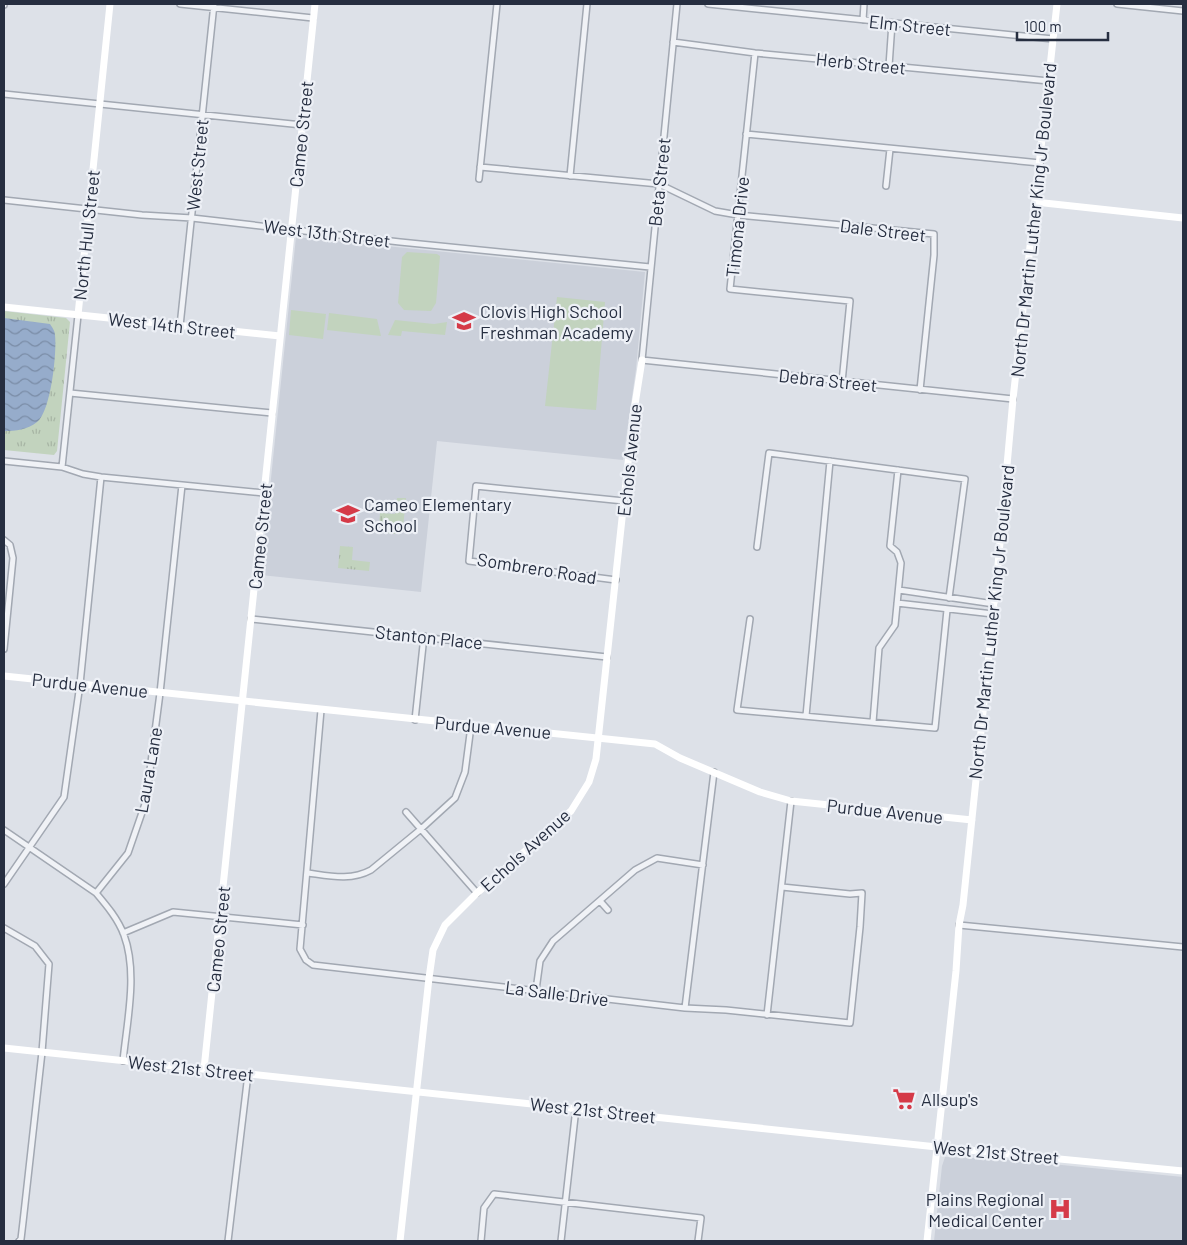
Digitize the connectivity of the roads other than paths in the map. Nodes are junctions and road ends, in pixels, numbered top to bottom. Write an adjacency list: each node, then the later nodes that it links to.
1 (110, 4): 25 (street, North Hull Street)
2 (180, 4): 12 (street)
3 (315, 4): 16 (street, Cameo Street)
4 (497, 4): 31 (street)
5 (587, 4): 32 (street)
6 (677, 4): 20 (street, Beta Street)
7 (708, 4): 14 (street, Elm Street)
8 (772, 4): 14 (street)
9 (864, 4): 17 (street)
10 (1057, 4): 19 (street, North Dr Martin Luther King Jr Boulevard)
11 (1117, 4): 13 (street)
12 (213, 6): 16 (street); 26 (street, West Street)
13 (1168, 6): 15 (street)
14 (771, 11): 17 (street, Elm Street)
15 (1183, 11)
16 (313, 18): 27 (street, Cameo Street)
17 (863, 20): 18 (street, Elm Street)
18 (892, 23): 19 (street, Elm Street); 22 (street)
19 (1053, 39): 23 (street, North Dr Martin Luther King Jr Boulevard)
20 (673, 42): 21 (street, Herb Street); 34 (street, Beta Street)
21 (755, 53): 22 (street, Herb Street); 28 (street, Timona Drive)
22 (889, 66): 23 (street, Herb Street)
23 (1049, 81): 30 (street, North Dr Martin Luther King Jr Boulevard)
24 (4, 94): 25 (street)
25 (100, 104): 26 (street); 38 (street, North Hull Street)
26 (202, 114): 27 (street); 40 (street, West Street)
27 (302, 125): 42 (street, Cameo Street)
28 (746, 134): 29 (street); 39 (street, Timona Drive)
29 (890, 150): 30 (street); 35 (street)
30 (1040, 163): 37 (street, North Dr Martin Luther King Jr Boulevard)
31 (480, 167): 32 (street); 33 (street)
32 (570, 176): 34 (street)
33 (479, 180)
34 (659, 184): 39 (street); 43 (street, Beta Street)
35 (886, 186)
36 (4, 200): 38 (street, West 13th Street)
37 (1036, 202): 41 (street); 52 (street, North Dr Martin Luther King Jr Boulevard)
38 (89, 209): 40 (street, West 13th Street); 45 (street, North Hull Street)
39 (738, 214): 49 (street, Timona Drive); 50 (street, Dale Street)
40 (192, 218): 42 (street, West 13th Street); 46 (street, West Street)
41 (1183, 218)
42 (291, 230): 43 (street, West 13th Street); 47 (street, Cameo Street)
43 (650, 267): 48 (street, Beta Street)
44 (4, 307): 45 (street, West 14th Street)
45 (78, 315): 46 (street, West 14th Street); 51 (street, North Hull Street)
46 (180, 326): 47 (street, West 14th Street)
47 (280, 336): 53 (street, Cameo Street)
48 (642, 360): 49 (street, Debra Street); 61 (street, Echols Avenue)
49 (842, 382): 50 (street, Debra Street)
50 (920, 390): 52 (street, Debra Street)
51 (70, 393): 53 (street); 56 (street, North Hull Street)
52 (1013, 398): 68 (street, North Dr Martin Luther King Jr Boulevard)
53 (272, 413): 60 (street, Cameo Street)
54 (4, 461): 56 (street)
55 (830, 461): 57 (street); 63 (street); 81 (street)
56 (62, 467): 58 (street)
57 (898, 470): 65 (street); 66 (street)
58 (102, 476): 59 (street); 77 (street)
59 (182, 485): 60 (street); 78 (street, Laura Lane)
60 (264, 493): 71 (street, Cameo Street)
61 (624, 501): 64 (street, Echols Avenue); 64 (street, Sombrero Road)
62 (4, 540): 74 (street)
63 (757, 547)
64 (616, 580): 75 (street, Echols Avenue)
65 (898, 590): 66 (street); 67 (street)
66 (949, 598): 68 (street)
67 (898, 603): 69 (street); 83 (street)
68 (994, 604): 70 (street, North Dr Martin Luther King Jr Boulevard)
69 (947, 610): 70 (street); 83 (street)
70 (993, 614): 89 (street, North Dr Martin Luther King Jr Boulevard)
71 (251, 619): 73 (street, Stanton Place); 79 (street, Cameo Street)
72 (750, 620): 81 (street)
73 (424, 636): 75 (street, Stanton Place); 82 (street)
74 (4, 649)
75 (607, 657): 85 (street, Echols Avenue)
76 (4, 676): 77 (street, Purdue Avenue)
77 (80, 684): 78 (street, Purdue Avenue); 92 (street)
78 (160, 693): 79 (street, Purdue Avenue); 98 (street, Laura Lane)
79 (242, 701): 80 (street, Purdue Avenue); 101 (street, Cameo Street)
80 (321, 710): 82 (street, Purdue Avenue); 94 (street, La Salle Drive)
81 (806, 716): 83 (street)
82 (415, 720): 84 (street, Purdue Avenue)
83 (873, 722)
84 (471, 726): 85 (street, Purdue Avenue); 90 (street)
85 (599, 737): 86 (street, Purdue Avenue); 97 (street, Echols Avenue)
86 (714, 772): 87 (street, Purdue Avenue); 93 (street)
87 (791, 801): 89 (street, Purdue Avenue); 96 (street)
88 (406, 812): 90 (street)
89 (972, 820): 103 (street, North Dr Martin Luther King Jr Boulevard)
90 (421, 829): 94 (street); 97 (street)
91 (4, 830): 92 (street)
92 (30, 847): 95 (street); 98 (street)
93 (702, 865): 99 (street); 109 (street)
94 (308, 873): 102 (street, La Salle Drive)
95 (4, 884)
96 (782, 887): 110 (street); 110 (street, La Salle Drive)
97 (477, 893): 107 (street, Echols Avenue)
98 (96, 894): 105 (street)
99 (600, 900): 100 (street); 108 (street)
100 (608, 910)
101 (220, 916): 102 (street); 105 (street); 114 (street, Cameo Street)
102 (303, 925): 107 (street, La Salle Drive)
103 (959, 925): 106 (street); 118 (street, North Dr Martin Luther King Jr Boulevard)
104 (4, 928): 112 (street)
105 (124, 933): 113 (street)
106 (1183, 947)
107 (429, 978): 108 (street, La Salle Drive); 116 (street, Echols Avenue)
108 (536, 990): 109 (street, La Salle Drive)
109 (685, 1008): 110 (street, La Salle Drive)
110 (767, 1015)
111 (4, 1048): 112 (street, West 21st Street)
112 (42, 1052): 113 (street, West 21st Street); 121 (street)
113 (123, 1060): 114 (street, West 21st Street)
114 (204, 1069): 115 (street, West 21st Street)
115 (248, 1074): 116 (street, West 21st Street); 122 (street)
116 (416, 1092): 117 (street, West 21st Street); 123 (street, Echols Avenue)
117 (576, 1108): 118 (street, West 21st Street); 120 (street)
118 (937, 1147): 119 (street, West 21st Street); 127 (street, North Dr Martin Luther King Jr Boulevard)
119 (1183, 1171)
120 (566, 1203): 124 (street); 125 (street); 126 (street)
121 (19, 1241)
122 (228, 1241)
123 (400, 1241)
124 (481, 1241)
125 (561, 1241)
126 (698, 1241)
127 (928, 1241)

